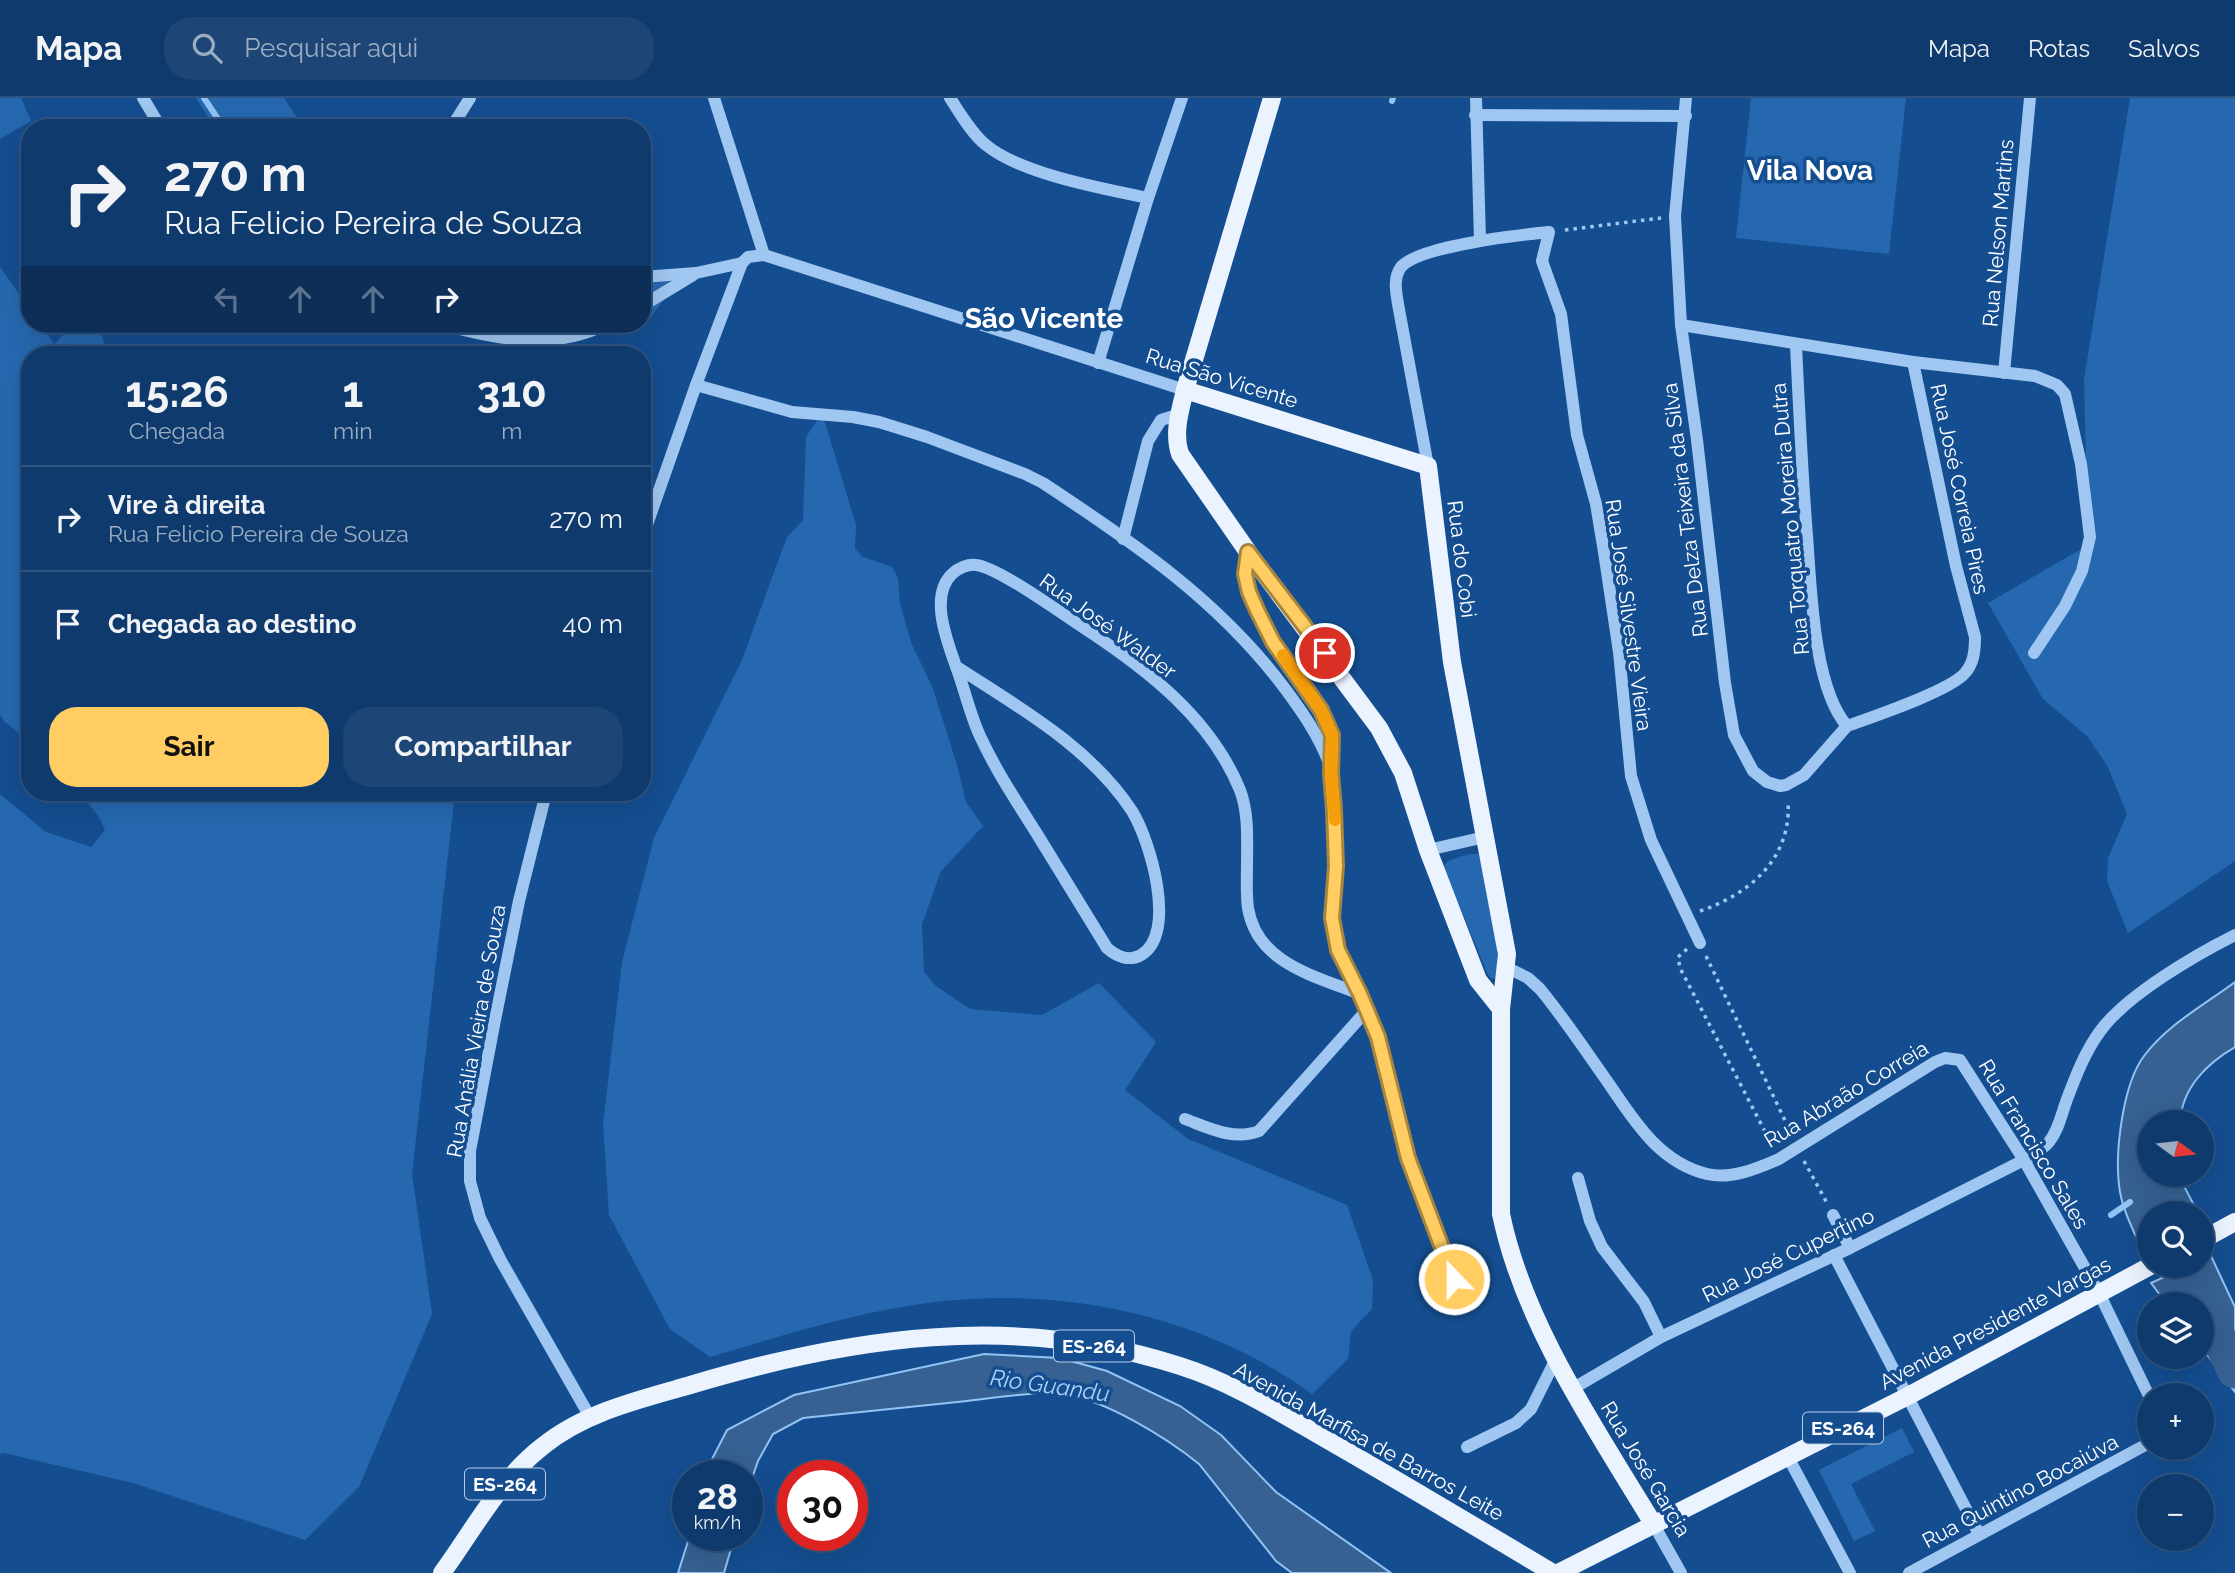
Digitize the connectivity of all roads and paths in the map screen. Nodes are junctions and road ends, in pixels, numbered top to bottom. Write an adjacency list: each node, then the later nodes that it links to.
1 (143, 98): 12 (street)
2 (470, 98): 13 (street)
3 (714, 98): 18 (street)
4 (950, 98): 14 (street)
5 (1182, 98): 14 (street)
6 (1272, 98): 31 (main road)
7 (1476, 98): 10 (street)
8 (1686, 98): 11 (street, Rua Delza Teixeira da Silva)
9 (2030, 98): 29 (street, Rua Nelson Martins)
10 (1475, 115): 11 (street); 17 (street)
11 (1686, 116): 15 (street, Rua Delza Teixeira da Silva)
12 (156, 119)
13 (457, 119)
14 (1148, 198): 28 (street)
15 (1675, 216): 16 (path); 23 (street, Rua Delza Teixeira da Silva)
16 (1549, 232): 17 (street, Rua do Cobi); 45 (street, Rua José Silvestre Vieira)
17 (1480, 240): 33 (street, Rua do Cobi)
18 (764, 255): 19 (street); 28 (street, Rua São Vicente)
19 (742, 263): 20 (street); 30 (street)
20 (696, 273): 21 (street); 22 (street)
21 (651, 276)
22 (651, 300)
23 (1681, 325): 26 (street); 41 (street, Rua Delza Teixeira da Silva)
24 (473, 333): 25 (street)
25 (583, 333)
26 (1796, 345): 27 (street); 39 (street, Rua Torquatro Moreira Dutra)
27 (1913, 362): 29 (street, Rua José Correia Pires); 39 (street, Rua José Correia Pires)
28 (1098, 363): 31 (street, Rua São Vicente)
29 (2004, 373): 37 (street, Rua José Correia Pires)
30 (696, 385): 34 (street); 35 (street)
31 (1185, 390): 32 (main road); 33 (main road, Rua São Vicente)
32 (1180, 414): 35 (street); 36 (main road)
33 (1428, 466): 43 (main road, Rua do Cobi)
34 (651, 513)
35 (1123, 539): 40 (street)
36 (1248, 552): 40 (street); 44 (main road)
37 (2034, 653)
38 (957, 667): 38 (street, Rua José Walder); 49 (street, Rua José Walder)
39 (1847, 726): 41 (street)
40 (1331, 766): 49 (street)
41 (1787, 785): 45 (path)
42 (544, 801): 71 (street, Rua Anália Vieira de Souza)
43 (1485, 837): 44 (street); 48 (main road, Rua do Cobi)
44 (1428, 850): 50 (main road)
45 (1688, 915): 47 (street, Rua José Silvestre Vieira)
46 (2235, 935): 56 (street, Rua José Cupertino)
47 (1700, 943): 54 (path); 55 (path)
48 (1506, 967): 50 (main road, Rua do Cobi); 55 (street, Rua Abraão Correia)
49 (1360, 994): 51 (street)
50 (1501, 1009): 67 (main road, Rua do Cobi)
51 (1367, 1010): 53 (street); 65 (street)
52 (1962, 1062): 54 (street, Rua Abraão Correia); 56 (street, Rua Francisco Sales)
53 (1185, 1119)
54 (1798, 1149): 55 (street, Rua Abraão Correia); 58 (path)
55 (1779, 1159)
56 (2024, 1160): 61 (street, Rua José Cupertino); 64 (street, Rua Francisco Sales)
57 (1578, 1178): 66 (street)
58 (1833, 1214): 61 (street)
59 (2235, 1222): 60 (main road)
60 (2214, 1233)
61 (1850, 1248): 62 (street, Rua José Cupertino)
62 (1834, 1255): 66 (street, Rua José Cupertino); 70 (street)
63 (2137, 1273): 64 (main road, Avenida Presidente Vargas / ES-264)
64 (2099, 1293): 68 (street, Rua Francisco Sales); 70 (main road, Avenida Presidente Vargas / ES-264)
65 (1463, 1301)
66 (1661, 1337): 69 (street, Rua José Cupertino)
67 (1557, 1357): 69 (main road, Rua José Garcia); 72 (street)
68 (2143, 1383)
69 (1572, 1389): 75 (main road, Rua José Garcia)
70 (1908, 1396): 74 (main road, Avenida Presidente Vargas / ES-264); 76 (street)
71 (590, 1418): 77 (main road, Avenida Marfisa de Barros Leite / ES-264); 78 (main road, Avenida Marfisa de Barros Leite / ES-264)
72 (1466, 1447)
73 (2137, 1449): 76 (street, Rua Quintino Bocaiúva)
74 (1788, 1457): 75 (main road, Avenida Presidente Vargas / ES-264); 81 (street)
75 (1654, 1525): 79 (main road, Avenida Presidente Vargas / ES-264); 80 (street, Rua José Garcia)
76 (1979, 1534): 82 (street, Rua Quintino Bocaiúva)
77 (442, 1573)
78 (1553, 1573)
79 (1558, 1573)
80 (1681, 1573)
81 (1850, 1573)
82 (1909, 1573)

